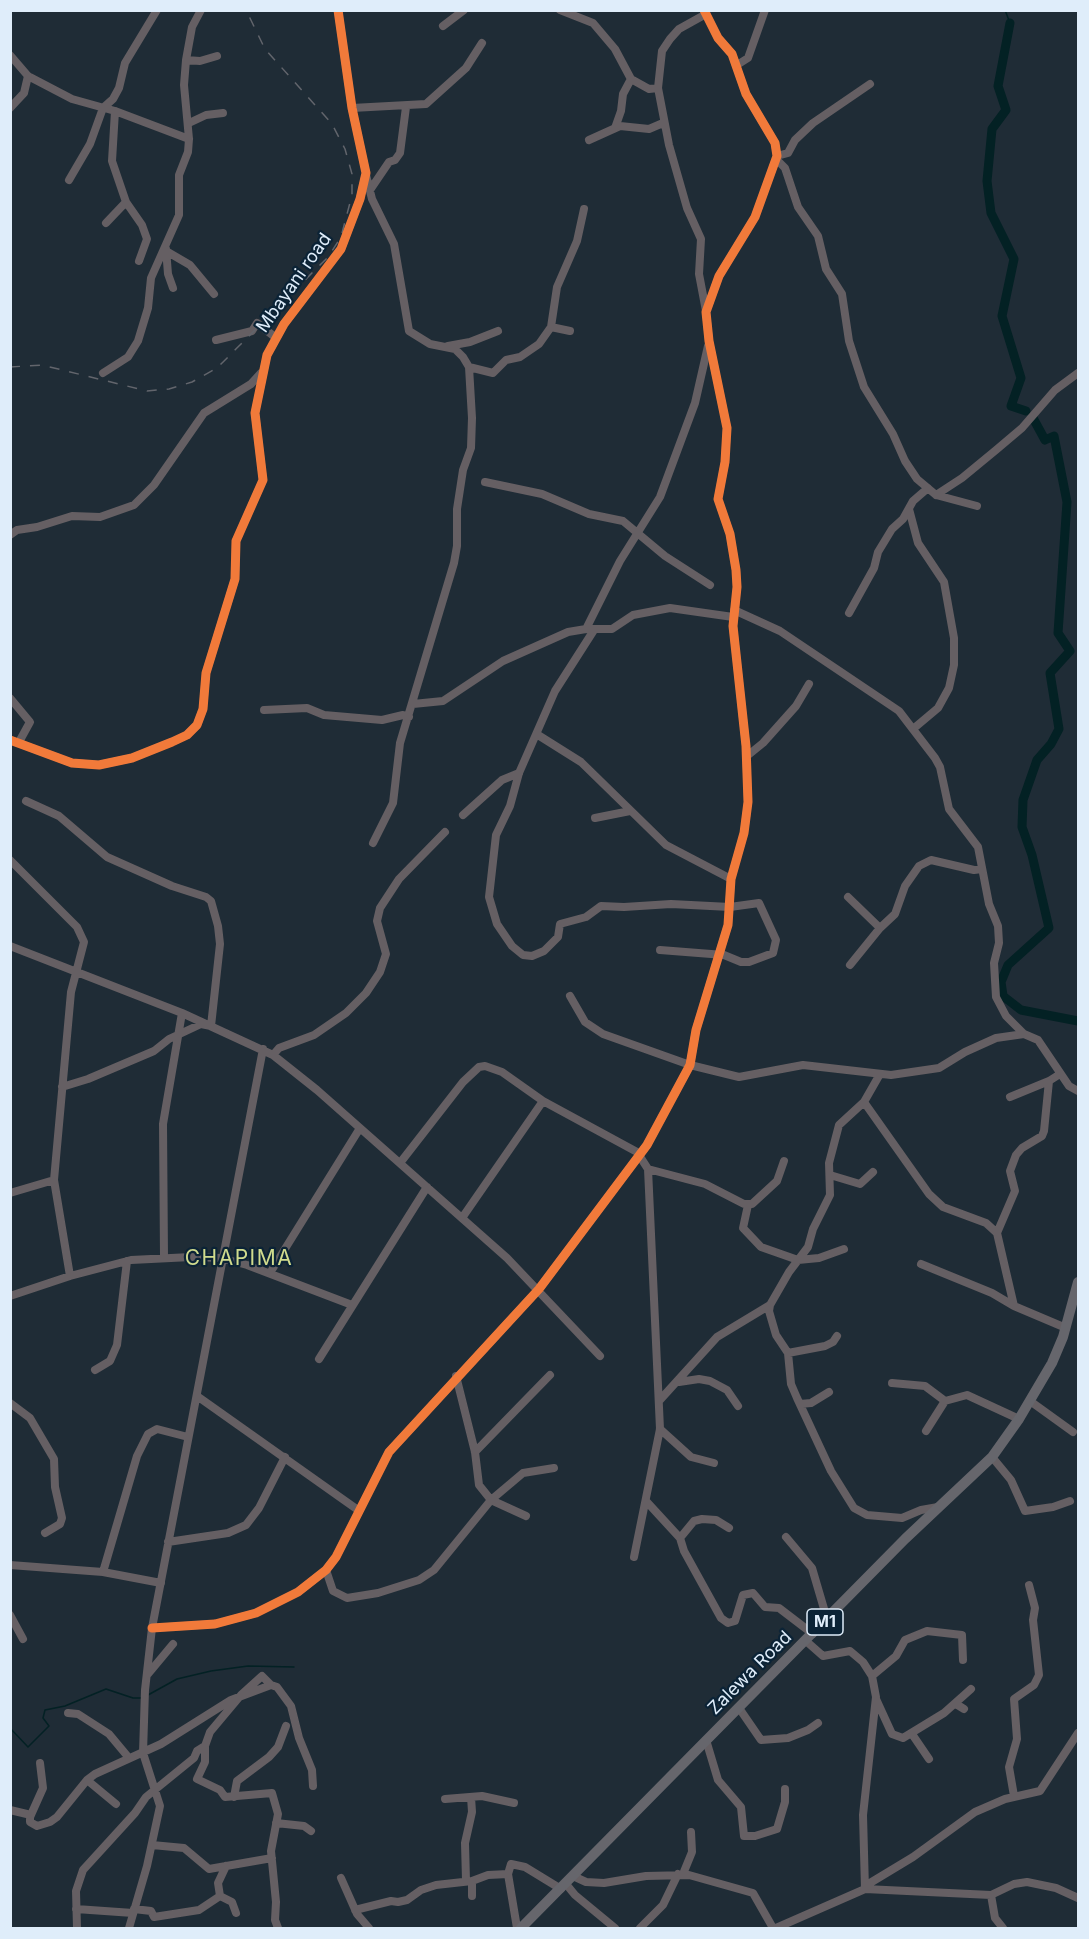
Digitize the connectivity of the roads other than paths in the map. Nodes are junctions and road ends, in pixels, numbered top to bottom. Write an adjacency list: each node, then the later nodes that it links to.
1 (157, 10): 20 (street)
2 (201, 10): 12 (street)
3 (338, 10): 21 (street, Mbayani road)
4 (464, 10): 8 (street)
5 (560, 10): 15 (street)
6 (765, 10): 13 (street)
7 (705, 12): 13 (street); 17 (street)
8 (443, 26)
9 (482, 43): 18 (street)
10 (10, 55): 14 (street)
11 (217, 56): 12 (street)
12 (186, 60): 24 (street)
13 (736, 65): 29 (street)
14 (28, 76): 19 (street); 20 (street)
15 (630, 79): 17 (street); 26 (street)
16 (870, 84): 29 (street)
17 (658, 88): 25 (street)
18 (406, 107): 21 (street); 32 (street)
19 (10, 108)
20 (103, 108): 22 (street); 31 (street)
21 (351, 108): 30 (street, Mbayani road)
22 (115, 111): 27 (street); 33 (street)
23 (223, 113): 24 (street)
24 (189, 123): 27 (street)
25 (663, 123): 26 (street); 40 (street)
26 (615, 128): 28 (street)
27 (189, 139): 36 (street)
28 (589, 140)
29 (777, 158): 40 (street); 53 (street)
30 (366, 173): 32 (street); 44 (street, Mbayani road)
31 (69, 180)
32 (370, 190): 47 (street)
33 (126, 202): 35 (street); 37 (street)
34 (584, 209): 41 (street)
35 (106, 223)
36 (166, 249): 38 (street); 39 (street); 50 (street)
37 (138, 261)
38 (173, 288)
39 (214, 294)
40 (706, 312): 46 (street)
41 (551, 327): 43 (street); 48 (street)
42 (498, 331): 47 (street)
43 (570, 331)
44 (275, 337): 45 (street); 49 (street, Mbayani road)
45 (216, 340)
46 (709, 341): 57 (street); 61 (street)
47 (446, 346): 48 (street)
48 (469, 367): 65 (street)
49 (263, 370): 58 (street); 71 (street, Mbayani road)
50 (103, 373)
51 (1078, 373): 54 (street)
52 (485, 482): 57 (street)
53 (928, 488): 54 (street); 56 (street)
54 (936, 495): 55 (street)
55 (977, 506)
56 (909, 509): 60 (street); 68 (street)
57 (638, 532): 59 (street); 62 (street)
58 (10, 535)
59 (710, 585)
60 (849, 613)
61 (734, 614): 62 (street); 68 (street); 72 (street)
62 (590, 629): 65 (street); 69 (street)
63 (808, 684): 72 (street)
64 (10, 698): 71 (street)
65 (413, 704): 67 (street)
66 (264, 710): 67 (street)
67 (409, 717): 79 (street)
68 (913, 729): 81 (street)
69 (538, 735): 73 (street); 75 (street)
70 (10, 740): 71 (street, Mbayani road)
71 (19, 742)
72 (747, 756): 82 (street)
73 (519, 773): 76 (street); 84 (street)
74 (26, 801): 93 (street)
75 (630, 811): 77 (street); 82 (street)
76 (463, 815)
77 (596, 818)
78 (445, 832): 97 (street)
79 (373, 843)
80 (10, 860): 90 (street)
81 (982, 869): 85 (street); 94 (street)
82 (731, 879): 84 (street)
83 (848, 897): 85 (street)
84 (730, 907): 88 (street); 88 (street)
85 (880, 928): 89 (street)
86 (10, 946): 90 (street)
87 (660, 950): 88 (street)
88 (720, 954): 98 (street)
89 (850, 965)
90 (78, 972): 92 (street); 102 (street)
91 (570, 996): 98 (street)
92 (182, 1013): 93 (street); 95 (street)
93 (212, 1026): 95 (street); 96 (street)
94 (1024, 1034): 99 (street); 100 (street)
95 (178, 1035): 102 (street); 121 (street)
96 (263, 1049): 97 (street); 122 (street)
97 (273, 1055): 107 (street)
98 (690, 1065): 99 (street); 108 (street)
99 (880, 1074): 106 (street)
100 (1060, 1074): 101 (street); 103 (street)
101 (1049, 1081): 104 (street); 119 (street)
102 (62, 1087): 114 (street)
103 (1078, 1090)
104 (1010, 1097)
105 (543, 1101): 108 (street); 110 (street); 118 (street)
106 (864, 1101): 113 (street); 119 (street)
107 (360, 1128): 110 (street); 126 (street)
108 (639, 1156): 111 (street); 129 (street)
109 (784, 1161): 117 (street)
110 (400, 1163): 115 (street)
111 (648, 1169): 117 (street); 146 (street)
112 (873, 1172): 113 (street)
113 (830, 1175): 123 (street)
114 (54, 1180): 116 (street); 127 (street)
115 (427, 1187): 118 (street); 131 (street)
116 (10, 1193)
117 (748, 1205): 123 (street)
118 (462, 1218): 129 (street)
119 (997, 1233): 133 (street)
120 (844, 1249): 123 (street)
121 (164, 1257): 122 (street); 124 (street)
122 (221, 1258): 126 (street); 145 (street)
123 (798, 1260): 132 (street)
124 (127, 1261): 127 (street); 139 (street)
125 (921, 1264): 133 (street)
126 (270, 1273): 131 (street)
127 (70, 1276): 130 (street)
128 (1078, 1282): 134 (highway, Zalewa Road / M1)
129 (539, 1289): 137 (street); 141 (street)
130 (10, 1296)
131 (352, 1305): 138 (street)
132 (770, 1305): 136 (street); 142 (street)
133 (1014, 1306): 134 (street)
134 (1066, 1328): 148 (highway, Zalewa Road / M1)
135 (837, 1336): 136 (street)
136 (788, 1353): 150 (street)
137 (600, 1356)
138 (319, 1359)
139 (95, 1370)
140 (550, 1375): 157 (street)
141 (456, 1376): 157 (street); 166 (street)
142 (680, 1382): 146 (street); 151 (street)
143 (892, 1383): 147 (street)
144 (829, 1392): 150 (street)
145 (197, 1396): 156 (street); 158 (street)
146 (659, 1401): 153 (street)
147 (945, 1401): 152 (street); 154 (street)
148 (1030, 1401): 152 (highway, Zalewa Road / M1); 155 (street)
149 (10, 1404): 169 (street)
150 (800, 1404): 165 (street)
151 (738, 1406)
152 (1019, 1419): 159 (highway, Zalewa Road / M1)
153 (660, 1429): 160 (street); 163 (street)
154 (926, 1431)
155 (1073, 1432)
156 (188, 1437): 172 (street); 176 (street)
157 (475, 1452): 162 (street)
158 (285, 1457): 166 (street); 172 (street)
159 (992, 1457): 164 (street); 165 (highway, Zalewa Road / M1)
160 (714, 1462)
161 (554, 1467): 162 (street)
162 (491, 1500): 167 (street); 175 (street)
163 (646, 1501): 171 (street); 173 (street)
164 (1070, 1501)
165 (939, 1507): 180 (highway, Zalewa Road / M1)
166 (358, 1510): 175 (street)
167 (526, 1516)
168 (729, 1528): 171 (street)
169 (45, 1533)
170 (786, 1537): 180 (street)
171 (680, 1538): 182 (street)
172 (168, 1542): 177 (street)
173 (634, 1557)
174 (10, 1565): 176 (street)
175 (326, 1570): 181 (street)
176 (103, 1572): 177 (street)
177 (161, 1583): 181 (street)
178 (1029, 1585): 209 (street)
179 (10, 1615): 183 (street)
180 (827, 1619): 182 (highway, Zalewa Road / M1)
181 (152, 1628): 186 (street)
182 (810, 1637): 187 (street); 192 (highway, Zalewa Road / M1)
183 (23, 1639)
184 (173, 1644): 186 (street)
185 (963, 1660): 187 (street)
186 (147, 1676): 201 (street)
187 (872, 1676): 190 (street)
188 (971, 1689): 191 (street)
189 (241, 1695): 200 (street); 201 (street); 206 (street)
190 (876, 1697): 198 (street); 230 (street)
191 (956, 1704): 193 (street); 198 (street)
192 (739, 1708): 195 (street); 199 (highway, Zalewa Road / M1)
193 (964, 1709)
194 (68, 1713): 202 (street)
195 (818, 1723)
196 (286, 1726): 210 (street)
197 (1078, 1733): 209 (street)
198 (912, 1734): 203 (street)
199 (706, 1740): 208 (street); 229 (highway, Zalewa Road / M1)
200 (205, 1746): 207 (street); 210 (street)
201 (143, 1753): 202 (street); 207 (street)
202 (129, 1758): 205 (street)
203 (929, 1759)
204 (40, 1763): 217 (street)
205 (87, 1780): 214 (street); 217 (street)
206 (313, 1786)
207 (156, 1789): 221 (street); 236 (street)
208 (785, 1789)
209 (1014, 1796): 230 (street)
210 (237, 1797): 215 (street); 218 (street)
211 (471, 1797): 212 (street); 213 (street); 227 (street)
212 (444, 1799)
213 (514, 1803)
214 (116, 1804)
215 (237, 1807)
216 (10, 1810): 217 (street)
217 (31, 1815)
218 (276, 1823): 219 (street); 222 (street)
219 (311, 1832)
220 (691, 1832): 225 (street)
221 (153, 1845): 223 (street); 238 (street)
222 (272, 1858): 223 (street); 242 (street)
223 (226, 1866): 233 (street)
224 (508, 1874): 227 (street); 229 (street); 244 (street)
225 (680, 1874): 228 (street); 246 (street); 247 (street)
226 (341, 1878): 237 (street)
227 (469, 1881): 234 (street); 237 (street)
228 (586, 1882): 229 (street); 231 (street)
229 (566, 1883): 231 (street); 244 (highway, Zalewa Road / M1)
230 (865, 1888): 232 (street); 247 (street)
231 (575, 1895): 245 (street)
232 (991, 1895): 235 (street); 248 (street)
233 (220, 1896): 238 (street); 239 (street)
234 (472, 1896)
235 (1078, 1898)
236 (76, 1909): 238 (street); 240 (street)
237 (355, 1910): 243 (street)
238 (133, 1911): 241 (street)
239 (236, 1913)
240 (77, 1929)
241 (129, 1929)
242 (278, 1929)
243 (369, 1929)
244 (519, 1929)
245 (615, 1929)
246 (640, 1929)
247 (774, 1929)
248 (1003, 1929)

